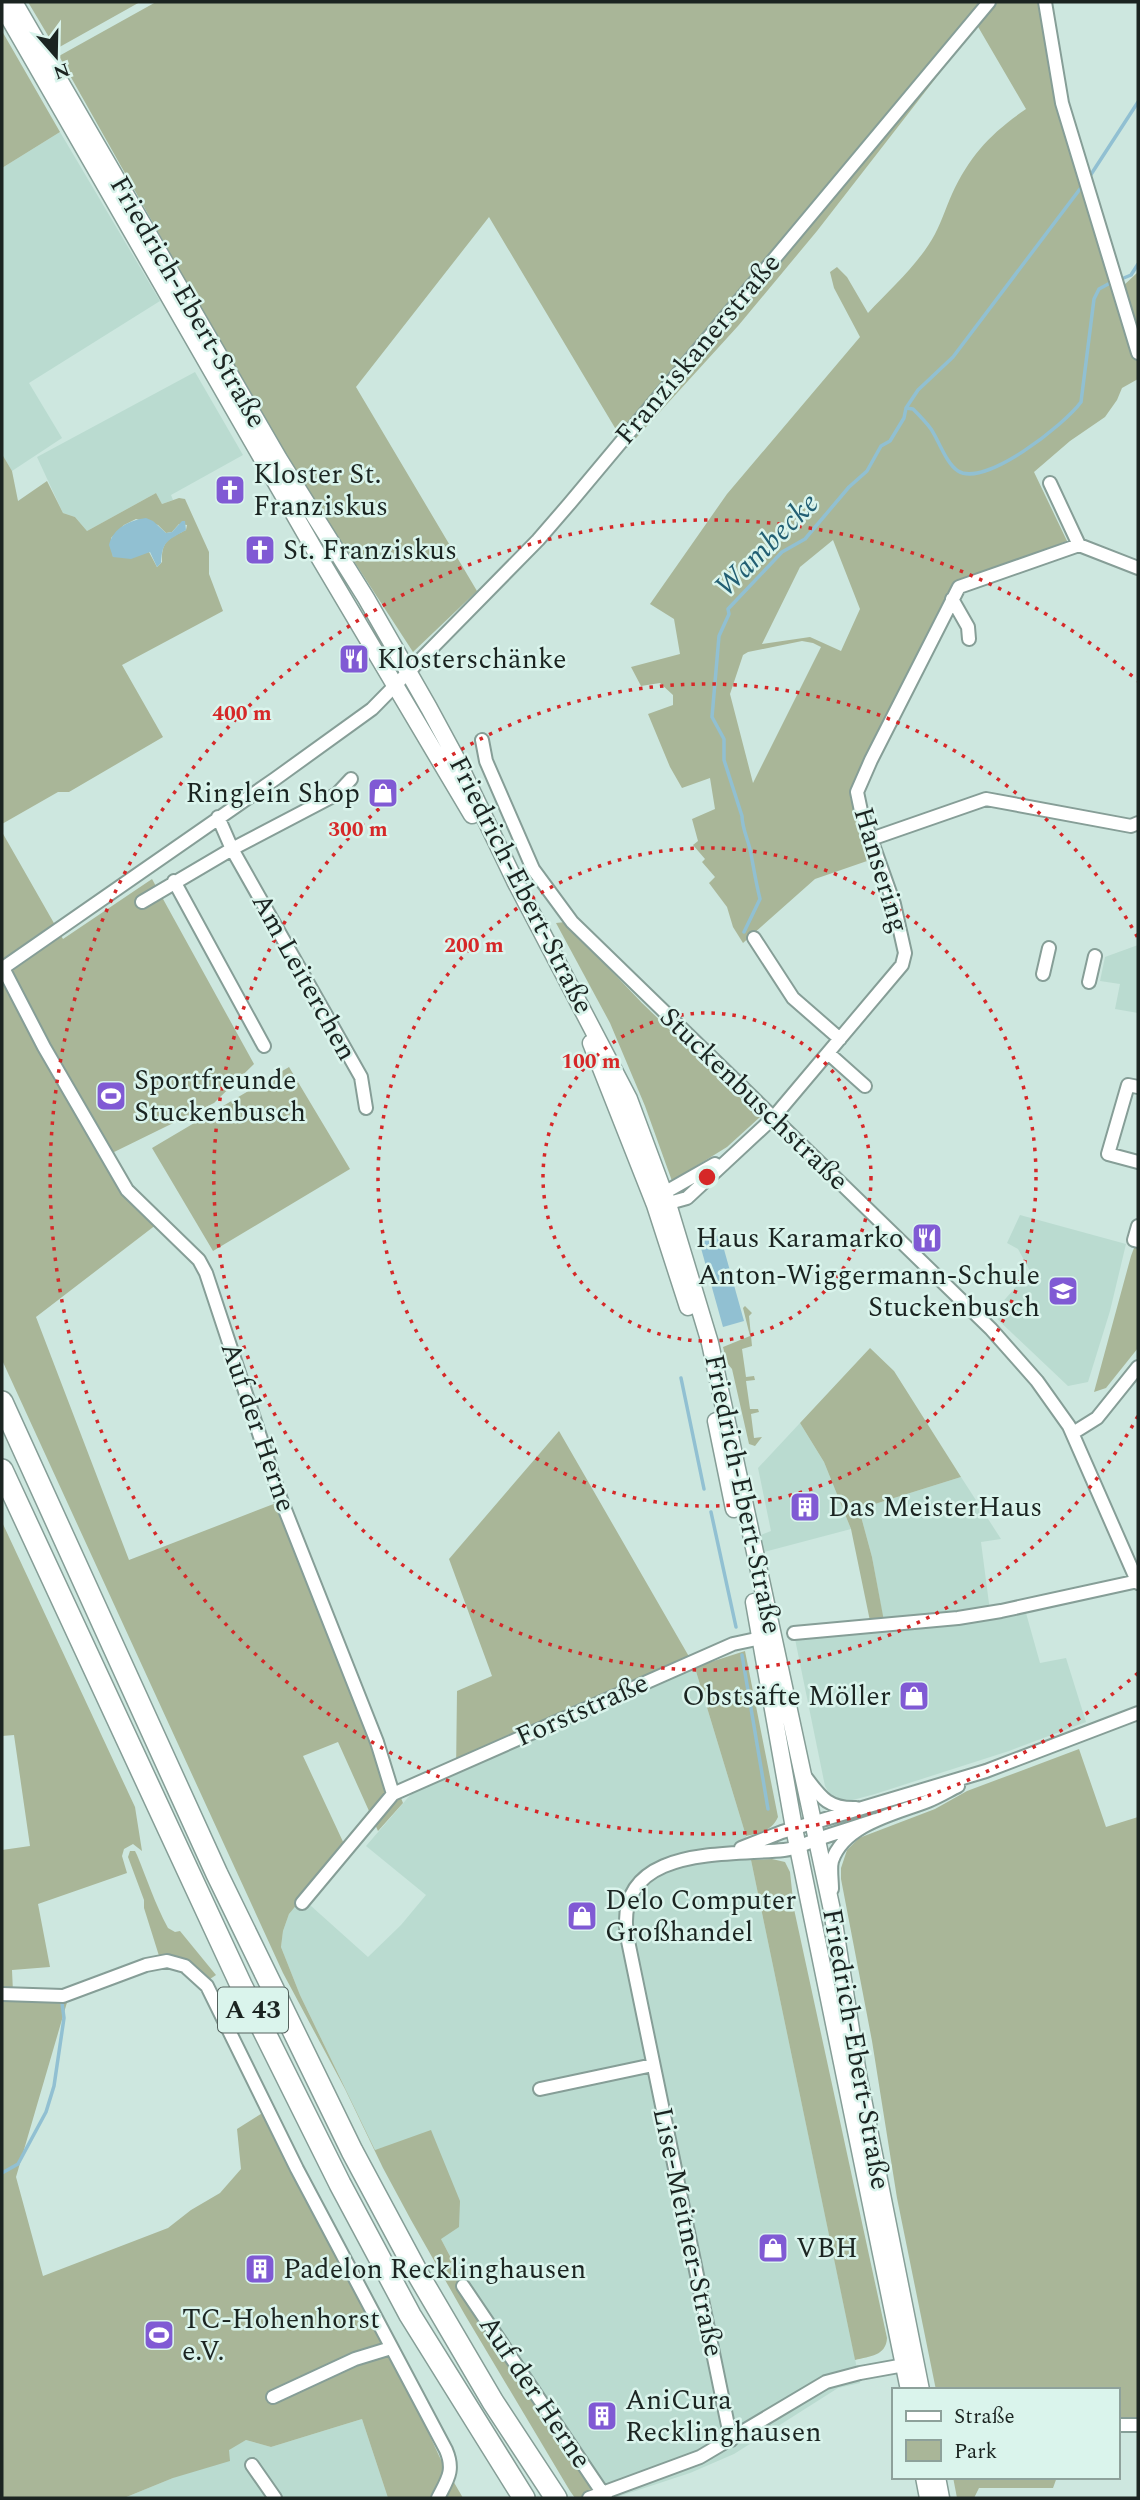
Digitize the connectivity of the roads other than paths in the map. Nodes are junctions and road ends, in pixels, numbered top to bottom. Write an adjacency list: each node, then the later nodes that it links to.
1 (14, 2): 11 (main road, Friedrich-Ebert-Straße)
2 (989, 2): 11 (street, Franziskanerstraße)
3 (1045, 2): 5 (street)
4 (2, 6): 11 (main road, Friedrich-Ebert-Straße)
5 (1138, 353)
6 (1050, 483): 7 (street)
7 (1079, 545): 8 (street); 9 (street, Hansering)
8 (1138, 568)
9 (952, 599): 10 (street); 16 (street, Hansering)
10 (969, 639)
11 (402, 680): 14 (street); 34 (main road, Friedrich-Ebert-Straße)
12 (482, 740): 32 (street, Stuckenbuschstraße)
13 (351, 779): 17 (street)
14 (218, 817): 17 (street, Am Leiterchen); 23 (street)
15 (1138, 823): 16 (street)
16 (871, 839): 26 (street, Hansering)
17 (232, 849): 18 (street); 31 (street, Am Leiterchen)
18 (174, 881): 19 (street); 27 (street)
19 (142, 902)
20 (754, 938): 26 (street)
21 (1049, 948): 24 (street)
22 (1095, 956): 25 (street)
23 (2, 968): 47 (street, Auf der Herne)
24 (1043, 974)
25 (1089, 982)
26 (840, 1039): 28 (street, Hansering)
27 (264, 1046)
28 (828, 1053): 29 (street); 32 (street, Hansering)
29 (865, 1086)
30 (1138, 1087): 33 (street)
31 (366, 1108)
32 (773, 1118): 34 (street, Hansering); 39 (street, Stuckenbuschstraße)
33 (1138, 1162)
34 (662, 1201): 43 (main road, Friedrich-Ebert-Straße)
35 (1138, 1226): 36 (street)
36 (1138, 1241)
37 (1138, 1367): 39 (street)
38 (2, 1402): 75 (highway, A 43)
39 (1073, 1433): 41 (street, Stuckenbuschstraße)
40 (2, 1470): 74 (highway, A 43)
41 (1138, 1582): 42 (street)
42 (794, 1633)
43 (768, 1637): 45 (main road, Friedrich-Ebert-Straße); 47 (street, Forststraße); 50 (main road, Friedrich-Ebert-Straße)
44 (1138, 1713): 46 (street)
45 (801, 1772): 48 (street); 51 (main road, Friedrich-Ebert-Straße)
46 (986, 1772): 48 (street); 49 (street)
47 (393, 1794): 54 (street)
48 (867, 1808): 51 (street)
49 (876, 1820): 51 (street); 55 (street)
50 (794, 1828): 51 (street, Lise-Meitner-Straße); 52 (main road, Friedrich-Ebert-Straße); 53 (street, Lise-Meitner-Straße)
51 (815, 1831): 52 (street, Lise-Meitner-Straße); 55 (main road, Friedrich-Ebert-Straße)
52 (798, 1846): 53 (street, Lise-Meitner-Straße); 61 (main road, Friedrich-Ebert-Straße)
53 (727, 1853): 57 (street, Lise-Meitner-Straße)
54 (302, 1903)
55 (832, 1910): 61 (main road, Friedrich-Ebert-Straße)
56 (2, 1994): 60 (street)
57 (653, 2065): 58 (street); 67 (street, Lise-Meitner-Straße)
58 (540, 2089)
59 (463, 2286): 71 (street, Auf der Herne)
60 (391, 2348): 64 (street); 73 (street)
61 (911, 2364): 62 (main road, Friedrich-Ebert-Straße); 63 (main road, Friedrich-Ebert-Straße); 67 (street)
62 (909, 2388)
63 (920, 2388)
64 (273, 2397)
65 (1119, 2425): 66 (street)
66 (1138, 2425)
67 (731, 2440): 71 (street)
68 (252, 2465): 72 (street)
69 (924, 2479): 77 (main road)
70 (937, 2479): 78 (main road)
71 (604, 2495): 76 (street)
72 (275, 2498)
73 (438, 2498)
74 (524, 2498)
75 (555, 2498)
76 (590, 2498)
77 (928, 2498)
78 (941, 2498)

